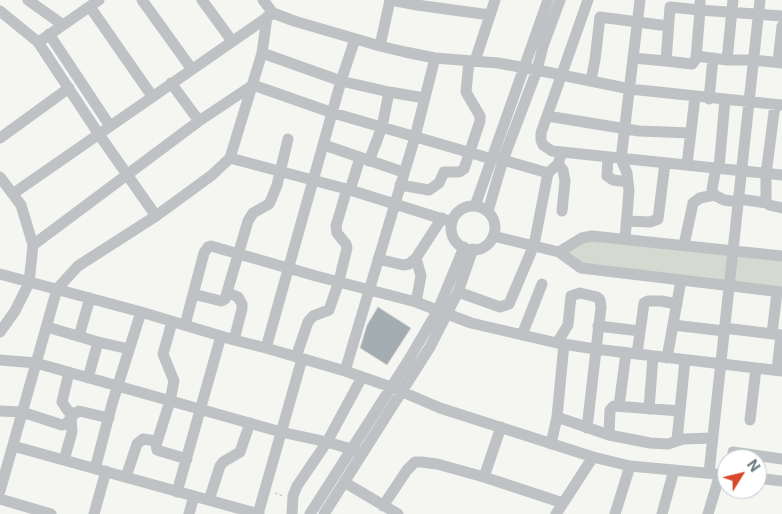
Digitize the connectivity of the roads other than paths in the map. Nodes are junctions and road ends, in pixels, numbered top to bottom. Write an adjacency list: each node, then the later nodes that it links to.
1 (28, 0): 25 (street)
2 (142, 0): 43 (street)
3 (202, 0): 30 (street)
4 (263, 0): 20 (street)
5 (391, 0): 15 (street); 32 (street)
6 (495, 0): 21 (street)
7 (548, 0): 44 (street)
8 (560, 0): 44 (street)
9 (640, 0): 24 (street)
10 (733, 0): 18 (street)
11 (760, 0): 19 (street)
12 (587, 2): 23 (street); 45 (street)
13 (94, 3): 25 (street); 53 (street)
14 (670, 3): 16 (street); 26 (street)
15 (439, 4): 21 (street)
16 (700, 5): 18 (street); 34 (street)
17 (0, 11): 31 (street)
18 (731, 12): 19 (street); 38 (street)
19 (758, 14): 22 (street); 39 (street)
20 (270, 15): 29 (street); 30 (street); 33 (street)
21 (490, 15): 40 (street)
22 (782, 16)
23 (600, 17): 24 (street); 46 (street)
24 (637, 22): 26 (street); 36 (street)
25 (63, 25): 28 (street)
26 (668, 26): 41 (street)
27 (782, 26): 42 (street)
28 (49, 34): 31 (street); 63 (street)
29 (355, 39): 32 (street); 47 (street)
30 (232, 41): 43 (street)
31 (38, 42): 50 (street)
32 (380, 46): 35 (street)
33 (262, 53): 47 (street); 49 (street)
34 (696, 56): 37 (street); 41 (street)
35 (436, 58): 40 (street); 55 (street)
36 (633, 58): 41 (street); 51 (street)
37 (713, 58): 38 (street); 56 (street)
38 (727, 60): 39 (street)
39 (753, 60): 42 (street); 58 (street)
40 (472, 61): 44 (street); 72 (street)
41 (666, 62)
42 (780, 63)
43 (191, 68): 48 (street)
44 (531, 69): 45 (street); 78 (street)
45 (562, 74): 46 (street); 61 (street)
46 (591, 80): 51 (street)
47 (341, 81): 52 (street); 60 (street)
48 (171, 83): 53 (street); 62 (street)
49 (253, 85): 60 (street); 62 (street); 74 (street)
50 (69, 88): 67 (street); 69 (street)
51 (630, 89): 54 (street); 65 (street)
52 (389, 92): 55 (street); 64 (street)
53 (152, 96): 63 (street)
54 (695, 97): 56 (street); 66 (street)
55 (425, 98): 68 (street)
56 (708, 99): 57 (street)
57 (726, 100): 58 (street); 82 (street)
58 (748, 101): 59 (street); 84 (street)
59 (779, 105): 87 (street)
60 (333, 113): 64 (street); 71 (street)
61 (547, 116): 65 (street); 73 (street)
62 (199, 121): 88 (street)
63 (110, 126): 67 (street)
64 (382, 127): 68 (street); 76 (street)
65 (625, 128): 66 (street); 77 (street)
66 (691, 132): 81 (street)
67 (98, 133): 88 (street); 95 (street)
68 (415, 136): 72 (street); 85 (street)
69 (0, 138)
70 (288, 139): 83 (street)
71 (324, 144): 76 (street); 91 (street)
72 (469, 152): 78 (street); 93 (street)
73 (562, 152): 75 (street); 80 (street)
74 (230, 158): 83 (street); 104 (street)
75 (608, 158): 77 (street); 92 (street)
76 (364, 159): 85 (street); 94 (street)
77 (622, 159): 79 (street); 92 (street)
78 (498, 160): 86 (street); 100 (street); 102 (street)
79 (665, 163): 81 (street); 106 (street)
80 (558, 164): 86 (street); 103 (street)
81 (687, 165): 82 (street)
82 (718, 168): 84 (street); 96 (street)
83 (280, 171): 91 (street); 115 (street)
84 (742, 171): 87 (street); 97 (street)
85 (403, 172): 93 (street)
86 (548, 173): 110 (street)
87 (766, 174): 89 (street); 99 (street)
88 (126, 175): 104 (street); 109 (street)
89 (782, 175)
90 (0, 177): 95 (street)
91 (314, 180): 94 (street); 119 (street)
92 (628, 182): 106 (street)
93 (400, 185): 98 (street)
94 (348, 189): 98 (street); 122 (street)
95 (14, 193): 109 (street)
96 (714, 195): 97 (street); 111 (street)
97 (739, 201): 99 (street); 113 (street)
98 (395, 203): 105 (street); 118 (street)
99 (767, 203): 101 (street)
100 (475, 206): 102 (street); 105 (street)
101 (782, 208)
102 (488, 211): 107 (street)
103 (562, 211)
104 (156, 216): 126 (street)
105 (447, 220): 112 (street); 117 (street)
106 (627, 221): 108 (street)
107 (493, 236): 110 (street); 112 (street)
108 (625, 239): 111 (street); 114 (street)
109 (33, 245): 123 (street)
110 (534, 245): 114 (street); 128 (street)
111 (684, 245): 113 (street)
112 (468, 248): 128 (street); 136 (street)
113 (734, 251): 116 (street); 125 (street)
114 (559, 252): 121 (street)
115 (239, 254): 119 (street); 130 (street); 131 (street)
116 (782, 256)
117 (416, 258): 118 (street); 133 (street)
118 (378, 260): 127 (street)
119 (288, 268): 122 (street); 152 (street)
120 (0, 274): 123 (street)
121 (681, 280): 125 (street); 134 (street)
122 (339, 282): 127 (street); 157 (street)
123 (29, 283): 126 (street); 144 (street)
124 (542, 284): 146 (street)
125 (729, 286): 129 (street); 142 (street)
126 (57, 289): 132 (street); 141 (street)
127 (371, 289): 133 (street); 165 (street)
128 (458, 292): 136 (street)
129 (780, 292): 145 (street)
130 (228, 293): 131 (street); 149 (street)
131 (193, 294): 138 (street)
132 (90, 298): 135 (street); 147 (street)
133 (416, 302): 136 (street)
134 (678, 304): 139 (street); 143 (street)
135 (140, 312): 137 (street); 153 (street)
136 (443, 312): 146 (street); 170 (street); 171 (street)
137 (172, 322): 138 (street); 172 (street)
138 (185, 325): 148 (street)
139 (673, 325): 142 (street); 158 (street)
140 (598, 326): 143 (street); 151 (street); 154 (street)
141 (46, 327): 147 (street); 161 (street)
142 (724, 330): 145 (street); 162 (street)
143 (640, 331): 155 (street)
144 (0, 332)
145 (778, 334): 164 (street)
146 (522, 335): 151 (street)
147 (79, 336): 150 (street)
148 (221, 336): 149 (street); 175 (street)
149 (234, 340): 152 (street)
150 (98, 342): 153 (street); 167 (street)
151 (561, 343): 154 (street); 180 (street)
152 (266, 348): 157 (street)
153 (129, 349): 169 (street)
154 (595, 349): 155 (street); 185 (street)
155 (631, 353): 156 (street); 173 (street)
156 (653, 356): 158 (street); 174 (street)
157 (299, 358): 165 (street); 186 (street)
158 (667, 358): 160 (street)
159 (0, 360): 161 (street)
160 (685, 360): 162 (street); 177 (street)
161 (36, 363): 166 (street); 178 (street)
162 (719, 364): 163 (street); 188 (street)
163 (756, 368): 164 (street); 182 (street)
164 (779, 370)
165 (345, 371): 168 (street)
166 (69, 372): 167 (street); 179 (street)
167 (88, 378): 169 (street)
168 (362, 378): 170 (street); 191 (street)
169 (118, 386): 172 (street); 181 (street)
170 (391, 387): 171 (street); 194 (street)
171 (402, 393): 184 (street); 194 (street)
172 (170, 401): 175 (street); 190 (street)
173 (619, 406): 174 (street); 187 (street)
174 (649, 409): 177 (street)
175 (200, 410): 183 (street); 197 (street)
176 (0, 411): 178 (street)
177 (680, 411): 189 (street)
178 (22, 412): 179 (street); 193 (street)
179 (72, 415): 181 (street); 199 (street)
180 (557, 417): 185 (street); 192 (street)
181 (109, 418): 202 (street)
182 (750, 420)
183 (250, 423): 186 (street); 215 (street)
184 (501, 427): 192 (street); 206 (street)
185 (587, 428): 187 (street)
186 (281, 432): 191 (street); 221 (street)
187 (609, 435): 189 (street)
188 (712, 438): 189 (street); 201 (street)
189 (677, 440)
190 (156, 441): 197 (street); 205 (street)
191 (327, 442): 194 (street); 222 (street)
192 (551, 444): 195 (street)
193 (13, 446): 199 (street); 211 (street)
194 (357, 452): 210 (street); 223 (street)
195 (593, 457): 200 (street); 216 (street)
196 (767, 457): 198 (street)
197 (187, 459): 212 (street)
198 (782, 459)
199 (64, 460): 202 (street)
200 (630, 466): 203 (street); 227 (street)
201 (717, 468)
202 (101, 470): 205 (street); 219 (street)
203 (674, 470): 204 (street); 228 (street)
204 (717, 474)
205 (126, 477): 212 (street)
206 (484, 477): 216 (street); 217 (street)
207 (717, 478): 229 (street)
208 (767, 479): 209 (street)
209 (782, 481)
210 (344, 482): 217 (street); 224 (street)
211 (0, 491)
212 (176, 492): 213 (street)
213 (194, 496): 215 (street); 220 (street)
214 (0, 500): 218 (street)
215 (209, 500): 221 (street)
216 (563, 503): 226 (street)
217 (383, 506): 225 (street)
218 (51, 514)
219 (94, 514)
220 (189, 514)
221 (258, 514)
222 (292, 514)
223 (310, 514)
224 (324, 514)
225 (398, 514)
226 (556, 514)
227 (616, 514)
228 (662, 514)
229 (708, 514)

